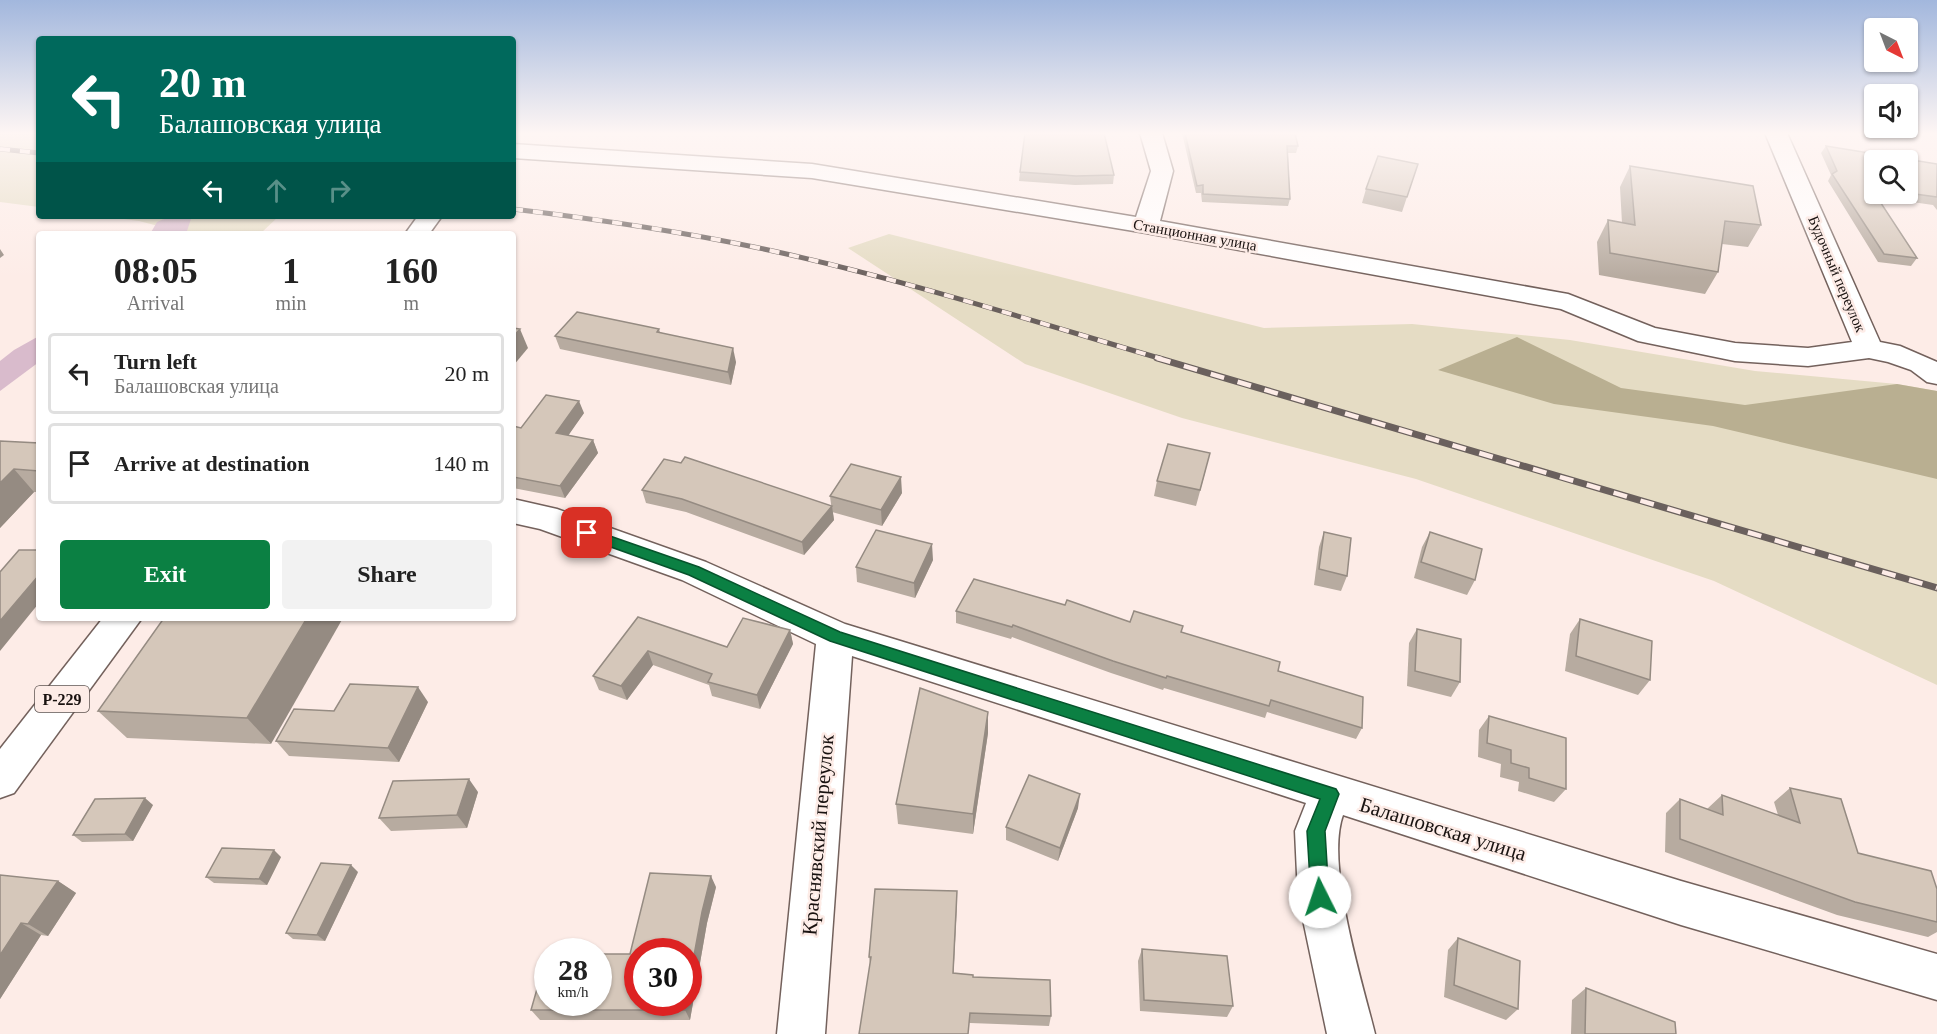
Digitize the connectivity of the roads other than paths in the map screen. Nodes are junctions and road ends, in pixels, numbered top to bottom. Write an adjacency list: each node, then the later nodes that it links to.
1 (874, 181): 4 (street, Станционная улица)
2 (1159, 181): 4 (street)
3 (1797, 181): 5 (street, Будочный переулок)
4 (1146, 226): 5 (street, Станционная улица)
5 (1869, 349): 6 (street, Станционная улица); 7 (street, Станционная улица)
6 (1937, 360)
7 (1937, 375)
8 (516, 512): 10 (street, Балашовская улица)
9 (122, 621): 11 (street, Р-229)
10 (835, 636): 12 (street, Балашовская улица); 14 (street, Краснявский переулок)
11 (0, 780)
12 (1330, 794): 13 (street, Балашовская улица); 15 (street)
13 (1937, 977)
14 (801, 1034)
15 (1351, 1034)

